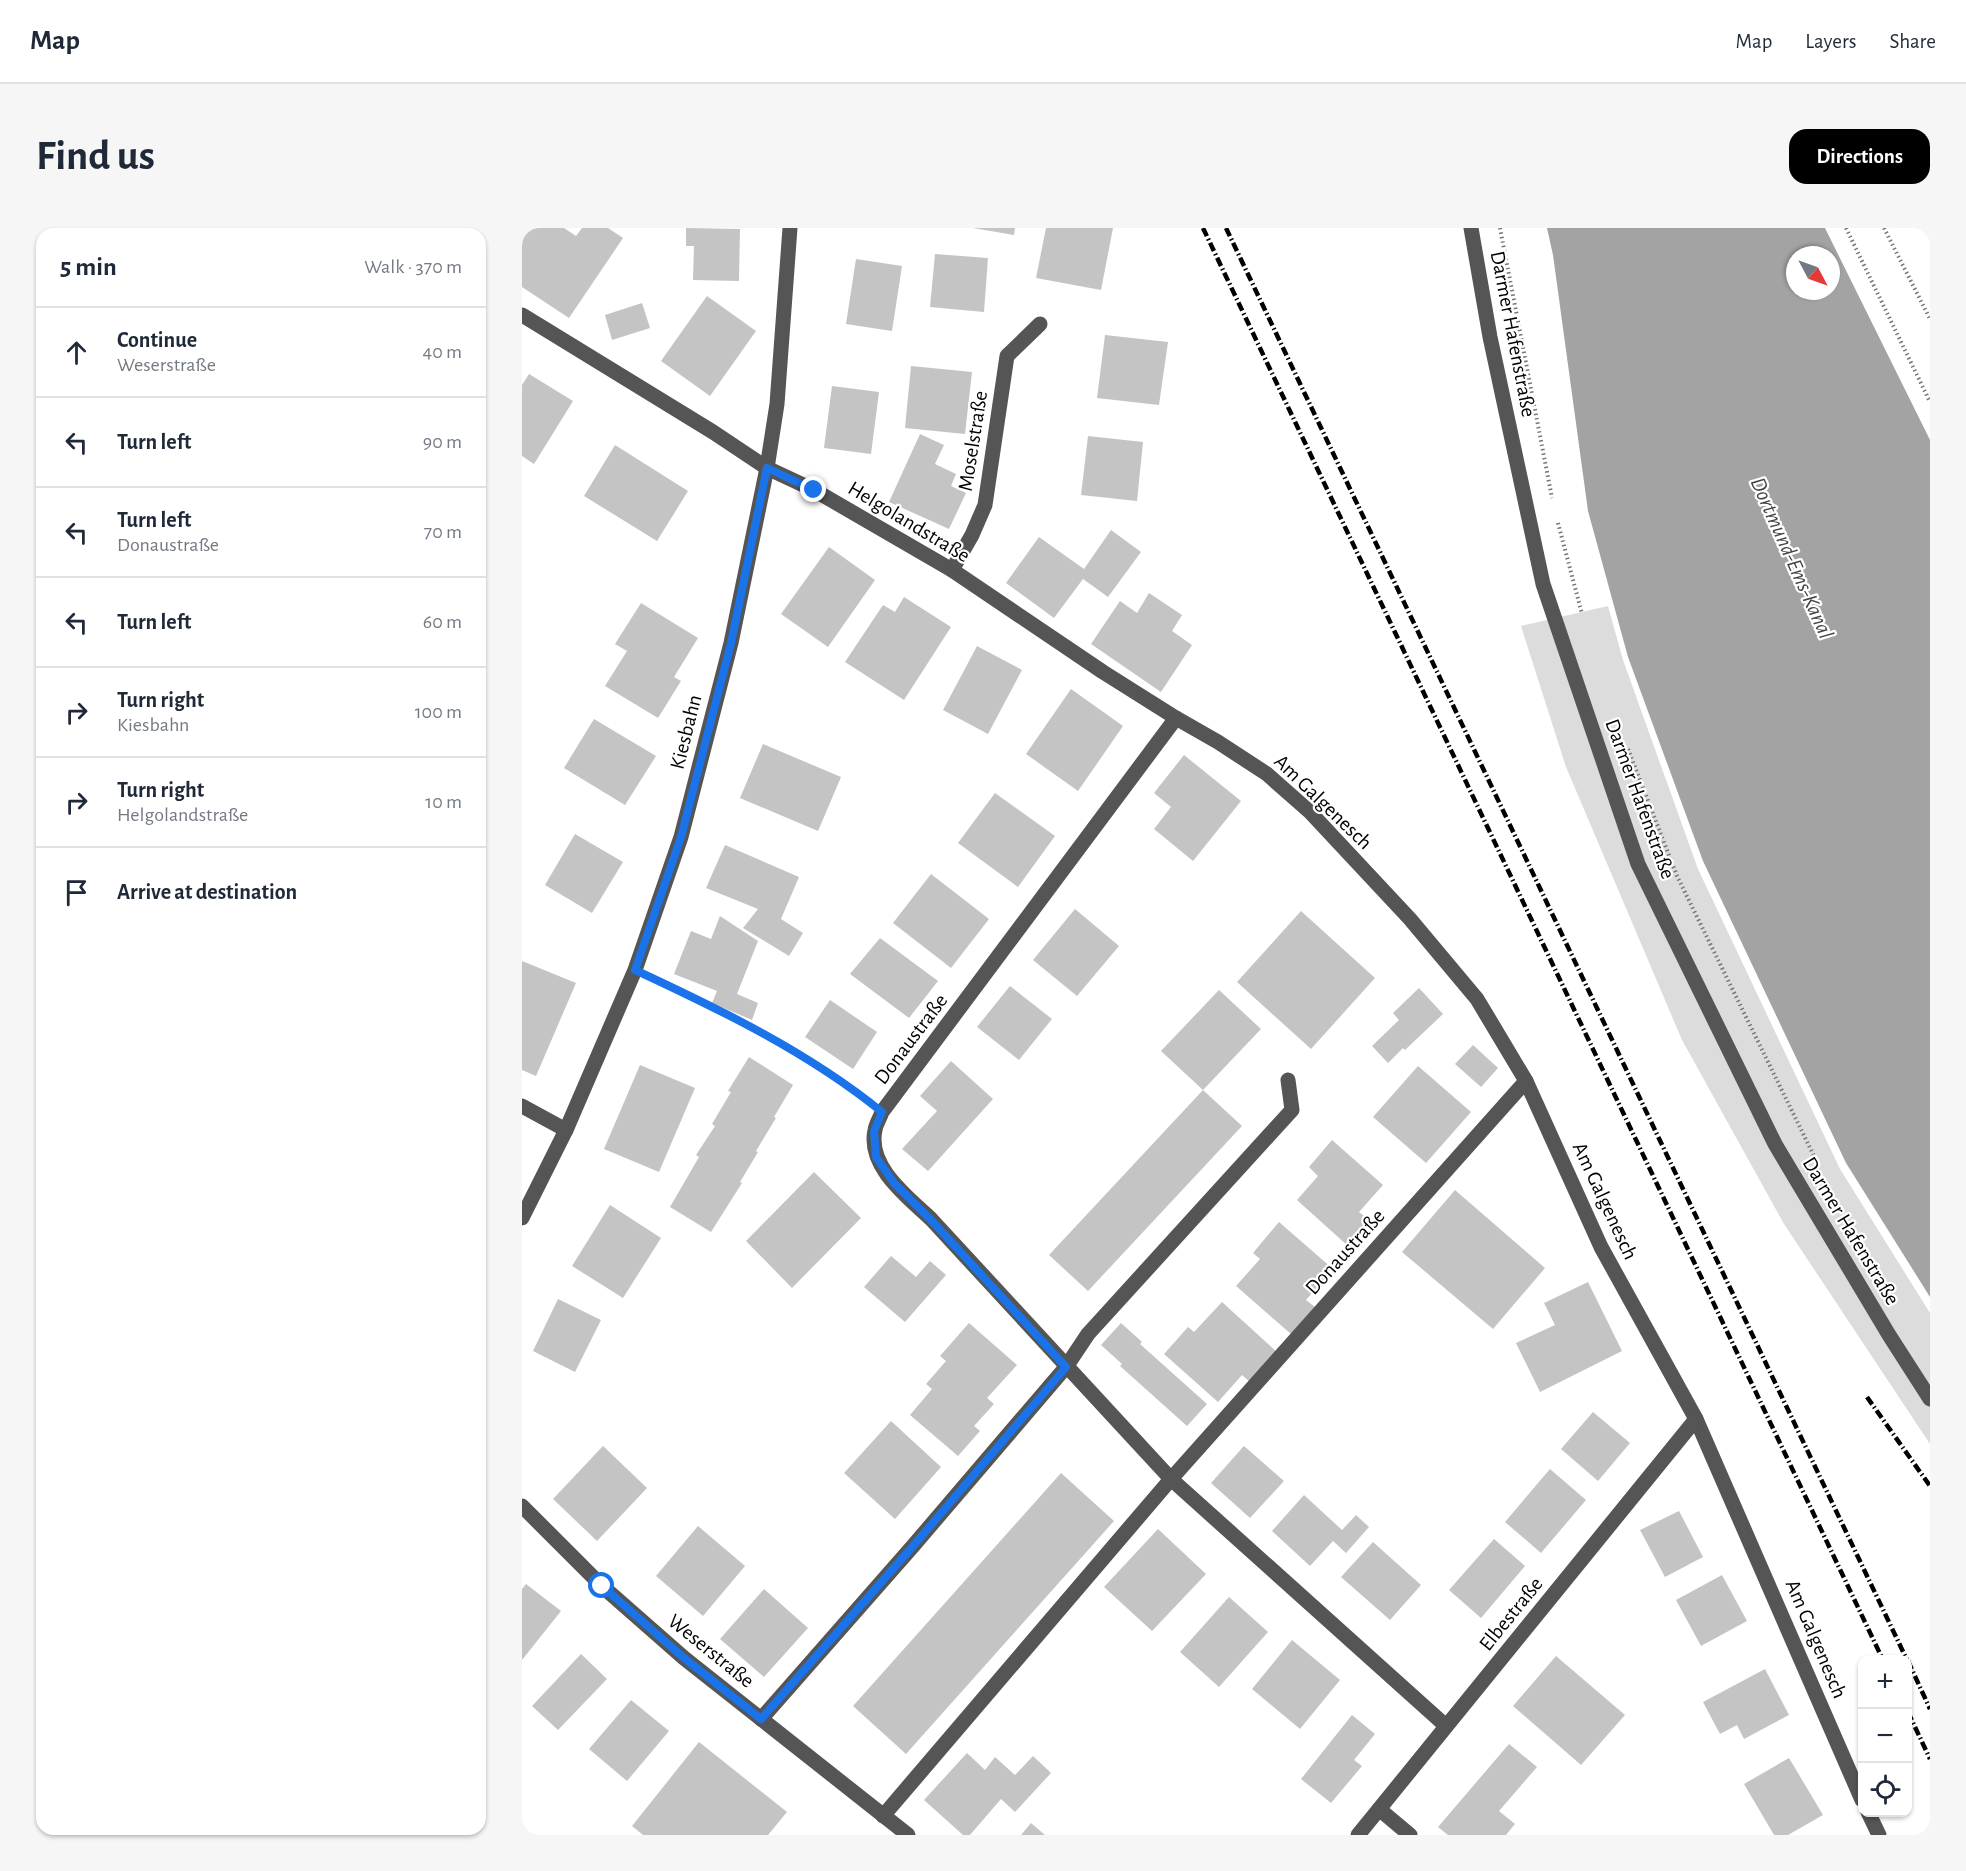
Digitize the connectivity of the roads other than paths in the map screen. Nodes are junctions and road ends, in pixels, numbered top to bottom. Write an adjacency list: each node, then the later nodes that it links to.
1 (790, 228): 5 (street, Kiesbahn)
2 (1471, 228): 14 (street, Darmer Hafenstraße)
3 (522, 315): 5 (street, Helgolandstraße)
4 (1040, 324): 6 (street, Moselstraße)
5 (767, 468): 6 (street, Helgolandstraße); 11 (street, Kiesbahn)
6 (952, 570): 7 (street, Helgolandstraße)
7 (1176, 718): 9 (street, Am Galgenesch); 13 (street, Donaustraße)
8 (1288, 1080): 13 (street)
9 (1526, 1081): 15 (street, Am Galgenesch); 16 (street, Donaustraße)
10 (522, 1106): 11 (street)
11 (566, 1130): 12 (street, Kiesbahn)
12 (522, 1218)
13 (1066, 1367): 16 (street, Donaustraße); 18 (street)
14 (1930, 1399)
15 (1696, 1419): 19 (street, Elbestraße); 20 (street, Am Galgenesch)
16 (1171, 1479): 19 (street, Donaustraße); 22 (street)
17 (522, 1506): 18 (street, Weserstraße)
18 (761, 1719): 22 (street, Weserstraße)
19 (1446, 1726): 21 (street, Elbestraße)
20 (1858, 1789)
21 (1379, 1809): 25 (street, Elbestraße); 26 (street)
22 (883, 1816): 24 (street, Weserstraße)
23 (1870, 1817): 27 (street)
24 (908, 1835)
25 (1358, 1835)
26 (1410, 1835)
27 (1879, 1835)

